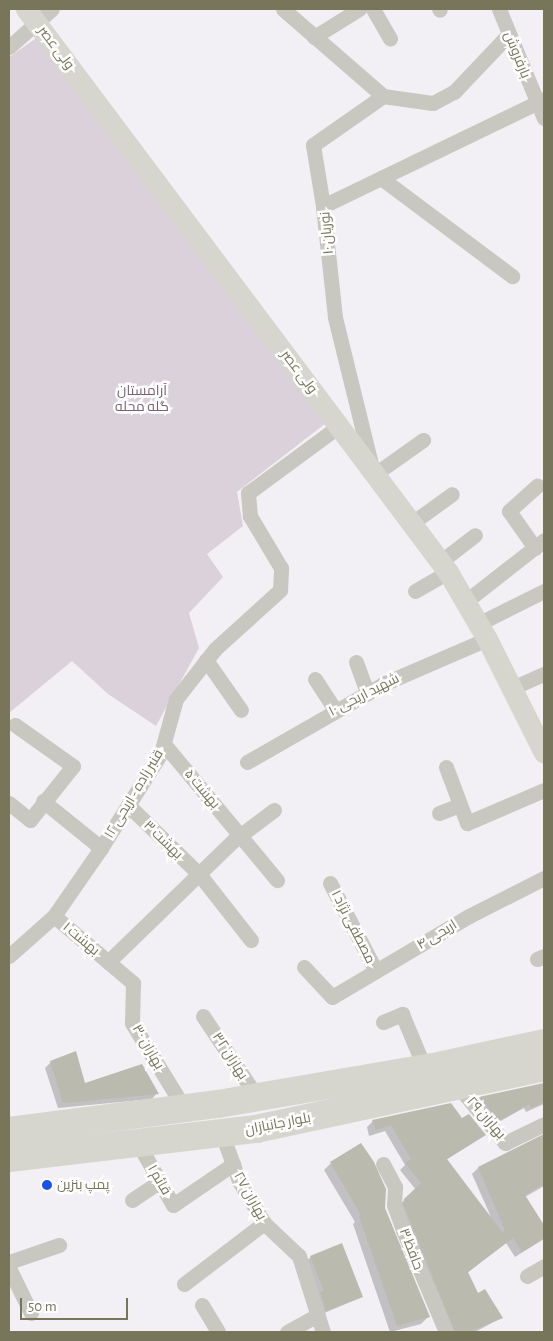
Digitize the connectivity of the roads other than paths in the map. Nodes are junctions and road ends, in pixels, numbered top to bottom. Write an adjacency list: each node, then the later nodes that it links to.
1 (283, 9): 7 (street)
2 (359, 9): 7 (street)
3 (372, 9): 8 (street)
4 (499, 9): 6 (street, بارفروش)
5 (39, 14): 9 (street); 16 (main road, ولی عصر)
6 (508, 34): 10 (street); 11 (street, بارفروش)
7 (314, 37): 10 (street)
8 (390, 39)
9 (9, 47)
10 (383, 96): 14 (street)
11 (540, 100): 12 (street, بارفروش); 13 (street, نوریان ۱۰)
12 (544, 118)
13 (381, 178): 14 (street, نوریان ۱۰); 15 (street)
14 (323, 206): 18 (street, نوریان ۱۰)
15 (512, 276)
16 (339, 426): 18 (main road, ولی عصر); 29 (street, قنبر زاده - اریحی ۱۲)
17 (423, 440): 18 (street)
18 (374, 472): 21 (main road, ولی عصر)
19 (537, 486): 23 (street)
20 (452, 494): 21 (street)
21 (412, 523): 24 (main road, ولی عصر)
22 (475, 536): 24 (street)
23 (539, 544): 27 (street)
24 (444, 567): 25 (street); 27 (main road, ولی عصر)
25 (415, 591)
26 (544, 591): 28 (street, شهید اریحی ۱۰)
27 (466, 602): 28 (main road, ولی عصر)
28 (482, 631): 33 (main road, ولی عصر); 34 (street, شهید اریحی ۱۰)
29 (206, 660): 35 (street); 38 (street, قنبر زاده - اریحی ۱۲)
30 (356, 662): 34 (street)
31 (544, 674): 33 (street)
32 (315, 679): 36 (street)
33 (512, 688): 39 (main road, ولی عصر)
34 (367, 693): 36 (street, شهید اریحی ۱۰)
35 (241, 710)
36 (335, 710): 40 (street, شهید اریحی ۱۰)
37 (15, 725): 43 (street)
38 (164, 744): 45 (street, قنبر زاده - اریحی ۱۲); 49 (street, بهشت ۵)
39 (544, 753)
40 (246, 762)
41 (446, 767): 46 (street)
42 (544, 790): 46 (street)
43 (43, 801): 44 (street); 50 (street)
44 (9, 804)
45 (128, 805): 50 (street, قنبر زاده - اریحی ۱۲); 51 (street, بهشت ۳)
46 (460, 805): 48 (street)
47 (274, 810): 49 (street)
48 (439, 813)
49 (241, 835): 51 (street); 53 (street, بهشت ۵)
50 (101, 848): 55 (street, قنبر زاده - اریحی ۱۲)
51 (199, 874): 56 (street, بهشت ۳); 58 (street)
52 (544, 878): 60 (street, اریحی ۴)
53 (277, 880)
54 (330, 883): 60 (street, مصطفی نژاد ۱)
55 (54, 916): 57 (street, قنبر زاده - اریحی ۱۲); 58 (street, بهشت ۱)
56 (251, 940)
57 (9, 956)
58 (108, 962): 68 (street, بهاران ۳۰)
59 (304, 967): 60 (street, اریحی ۴)
60 (376, 971)
61 (203, 1016): 67 (street, بهاران ۳۲)
62 (383, 1022): 65 (street)
63 (544, 1043): 65 (highway)
64 (544, 1067): 66 (highway, بلوار جانبازان)
65 (425, 1069): 67 (highway)
66 (458, 1086): 69 (street, بهاران ۲۹); 71 (highway, بلوار جانبازان)
67 (257, 1097): 68 (highway)
68 (184, 1108): 70 (highway)
69 (544, 1124)
70 (9, 1131)
71 (222, 1134): 72 (highway, بلوار جانبازان); 74 (street, بهاران ۲۷)
72 (139, 1145): 73 (highway, بلوار جانبازان); 76 (street, قائم ۱)
73 (9, 1158)
74 (233, 1164): 76 (street, قائم ۱); 78 (street, بهاران ۲۷)
75 (383, 1164): 91 (street, حافظ ۳)
76 (159, 1182): 77 (street)
77 (132, 1200)
78 (264, 1223): 84 (street); 87 (street, بهاران ۲۷)
79 (59, 1245): 80 (street)
80 (9, 1262)
81 (544, 1266): 83 (street)
82 (9, 1268): 86 (street)
83 (528, 1276)
84 (184, 1284)
85 (202, 1305): 88 (street)
86 (31, 1313)
87 (318, 1315): 89 (street); 90 (street, بهاران ۲۷)
88 (218, 1332)
89 (288, 1332)
90 (323, 1332)
91 (446, 1332)

